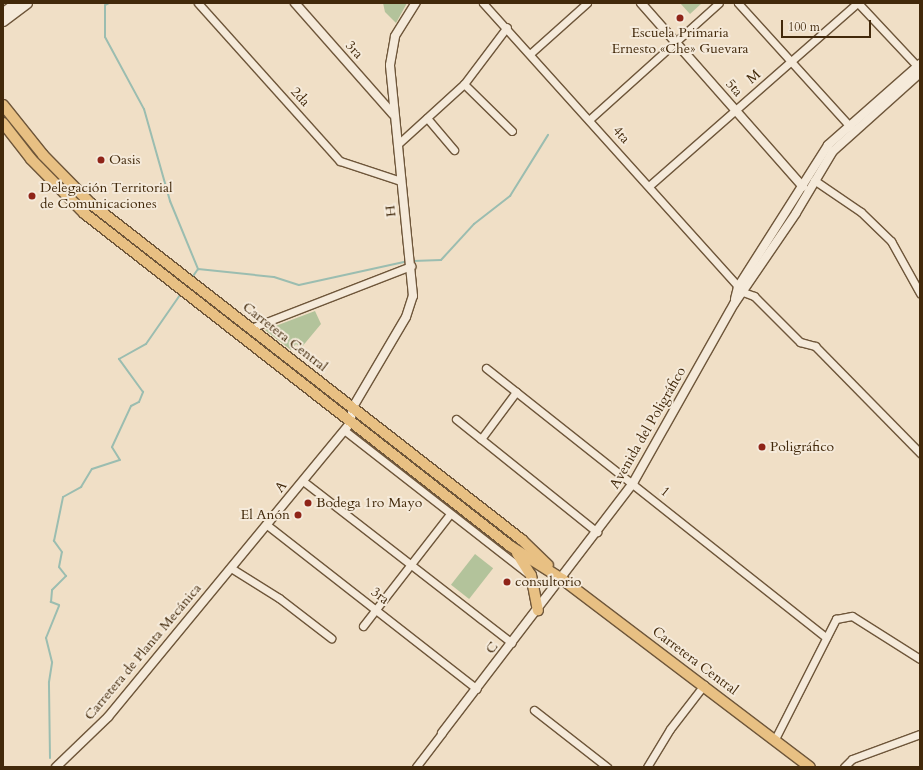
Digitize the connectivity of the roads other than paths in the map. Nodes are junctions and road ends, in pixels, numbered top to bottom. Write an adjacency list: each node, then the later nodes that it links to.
1 (14, 3): 12 (main road)
2 (27, 3): 13 (main road)
3 (198, 3): 33 (street, 2da)
4 (295, 3): 22 (street, 3ra)
5 (416, 3): 22 (street, H)
6 (482, 3): 14 (street, 4ta)
7 (587, 3): 16 (street)
8 (641, 3): 15 (street, 5ta)
9 (720, 3): 15 (street)
10 (738, 3): 17 (street)
11 (858, 3): 17 (street, M); 18 (street)
12 (3, 12)
13 (3, 21)
14 (507, 27): 16 (street, 4ta); 19 (street)
15 (676, 42): 21 (street, 5ta); 24 (street)
16 (531, 53): 24 (street, 4ta)
17 (791, 61): 21 (street, M); 26 (street)
18 (919, 68): 26 (street, Avenida del Poligráfico)
19 (464, 84): 23 (street); 27 (street)
20 (3, 105): 30 (main road, Carretera Central)
21 (736, 110): 34 (street, 5ta); 35 (street, M)
22 (393, 114): 28 (street, H)
23 (427, 118): 28 (street); 29 (street)
24 (590, 120): 35 (street, 4ta)
25 (3, 123): 31 (main road, Carretera Central)
26 (852, 129): 32 (street, Avenida del Poligráfico); 34 (street, Avenida del Poligráfico)
27 (512, 131)
28 (398, 144): 33 (street, H)
29 (454, 150)
30 (43, 155): 31 (main road); 40 (main road, Carretera Central)
31 (31, 159): 45 (main road, Carretera Central)
32 (814, 180): 36 (street, Avenida del Poligráfico); 39 (street)
33 (401, 181): 37 (street, H)
34 (801, 184): 36 (street, 5ta); 38 (street, Avenida del Poligráfico)
35 (649, 186): 38 (street, 4ta)
36 (807, 191): 38 (street, Avenida del Poligráfico)
37 (411, 266): 40 (street); 43 (street, H)
38 (741, 289): 47 (street, 4ta); 49 (street, Avenida del Poligráfico)
39 (920, 293)
40 (251, 328): 43 (main road, Carretera Central)
41 (486, 368): 42 (street, 1)
42 (516, 392): 46 (street); 49 (street, 1)
43 (353, 407): 45 (street, H); 57 (main road, Carretera Central)
44 (456, 419): 46 (street)
45 (347, 427): 48 (street, A); 50 (street); 53 (main road, Carretera Central)
46 (481, 439): 52 (street)
47 (920, 453)
48 (303, 481): 51 (street, A); 54 (street)
49 (633, 483): 52 (street, Avenida del Poligráfico); 61 (street, 1)
50 (450, 514): 54 (street); 56 (street)
51 (266, 525): 55 (street, A); 58 (street, 3ra)
52 (597, 532): 57 (street, Avenida del Poligráfico)
53 (510, 546): 56 (main road); 57 (main road, Carretera Central)
54 (410, 564): 58 (street); 63 (street)
55 (231, 568): 62 (street); 71 (street, Carretera de Planta Mecánica)
56 (531, 575): 59 (main road)
57 (562, 579): 59 (street, C); 65 (main road, Carretera Central)
58 (376, 609): 60 (street); 66 (street, 3ra)
59 (538, 610): 63 (street, C)
60 (363, 626)
61 (826, 637): 64 (street); 70 (street)
62 (331, 638)
63 (512, 642): 66 (street, C)
64 (920, 659)
65 (704, 686): 70 (main road, Carretera Central); 74 (street)
66 (476, 689): 68 (street, C)
67 (534, 710): 73 (street)
68 (442, 733): 72 (street)
69 (920, 734): 76 (street)
70 (775, 739): 75 (main road, Carretera Central)
71 (56, 767)
72 (416, 767)
73 (607, 767)
74 (647, 767)
75 (810, 767)
76 (844, 767)

